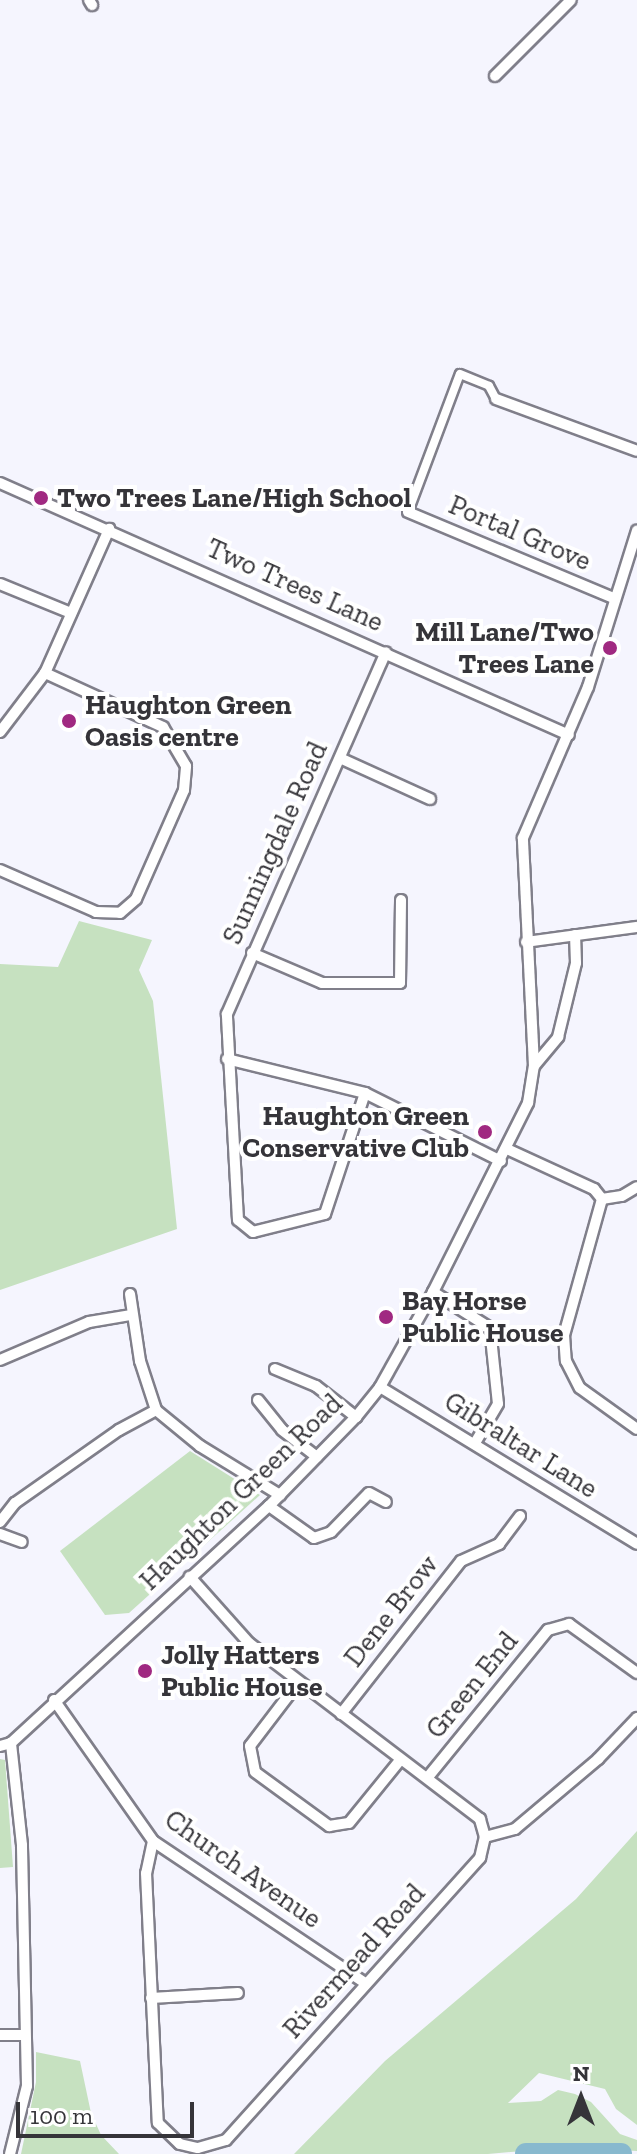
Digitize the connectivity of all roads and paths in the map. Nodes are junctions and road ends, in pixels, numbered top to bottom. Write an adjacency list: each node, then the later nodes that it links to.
1 (571, 0): 2 (street)
2 (495, 76)
3 (496, 399): 4 (street); 6 (street)
4 (637, 451)
5 (0, 483): 7 (street, Two Trees Lane)
6 (408, 512): 10 (street, Portal Grove)
7 (109, 529): 11 (street); 12 (street, Two Trees Lane)
8 (637, 531): 10 (street, Haughton Green Road)
9 (0, 584): 11 (street)
10 (614, 598): 15 (street, Haughton Green Road)
11 (71, 613): 13 (street)
12 (386, 652): 15 (street, Two Trees Lane); 16 (street, Sunningdale Road)
13 (45, 673): 14 (street); 18 (street)
14 (0, 732)
15 (569, 735): 22 (street, Haughton Green Road)
16 (340, 758): 17 (street); 23 (street, Sunningdale Road)
17 (430, 799)
18 (0, 870)
19 (401, 900): 23 (street)
20 (637, 927): 21 (street)
21 (575, 935): 22 (street); 25 (street, Haughton Green Road)
22 (526, 942): 25 (street, Haughton Green Road)
23 (252, 953): 24 (street, Sunningdale Road)
24 (227, 1059): 26 (street); 26 (street, Sunningdale Road)
25 (534, 1066): 27 (street, Haughton Green Road)
26 (365, 1093): 28 (street)
27 (507, 1149): 28 (street, Haughton Green Road); 30 (street)
28 (501, 1161): 31 (street, Haughton Green Road)
29 (637, 1187): 30 (street)
30 (602, 1199): 40 (street)
31 (433, 1292): 36 (street, Haughton Green Road); 41 (street)
32 (130, 1294): 33 (street)
33 (131, 1315): 34 (street); 38 (street)
34 (0, 1360)
35 (275, 1369): 39 (street)
36 (380, 1387): 39 (street, Haughton Green Road); 41 (street, Gibraltar Lane)
37 (258, 1400): 42 (street)
38 (156, 1410): 43 (street); 47 (street)
39 (356, 1417): 42 (street, Haughton Green Road)
40 (637, 1429)
41 (475, 1443): 50 (street, Gibraltar Lane)
42 (317, 1457): 43 (street, Haughton Green Road)
43 (280, 1495): 45 (street, Haughton Green Road)
44 (386, 1502): 45 (street)
45 (269, 1506): 51 (street, Haughton Green Road)
46 (520, 1516): 55 (street, Dene Brow)
47 (0, 1522)
48 (0, 1534): 49 (street)
49 (22, 1542)
50 (637, 1544)
51 (190, 1577): 53 (street); 54 (street, Haughton Green Road)
52 (637, 1673): 59 (street, Green End)
53 (298, 1683): 55 (street); 58 (street)
54 (54, 1700): 57 (street, Haughton Green Road); 61 (street, Church Avenue)
55 (341, 1714): 58 (street)
56 (637, 1718): 60 (street)
57 (5, 1744): 66 (street)
58 (401, 1759): 59 (street)
59 (428, 1777): 60 (street)
60 (485, 1837): 62 (street, Rivermead Road)
61 (153, 1841): 62 (street, Church Avenue); 64 (street, Rivermead Road)
62 (365, 1983): 64 (street, Rivermead Road)
63 (238, 1993): 64 (street)
64 (151, 1998)
65 (0, 2035): 66 (street)
66 (25, 2035): 67 (street)
67 (10, 2154)

